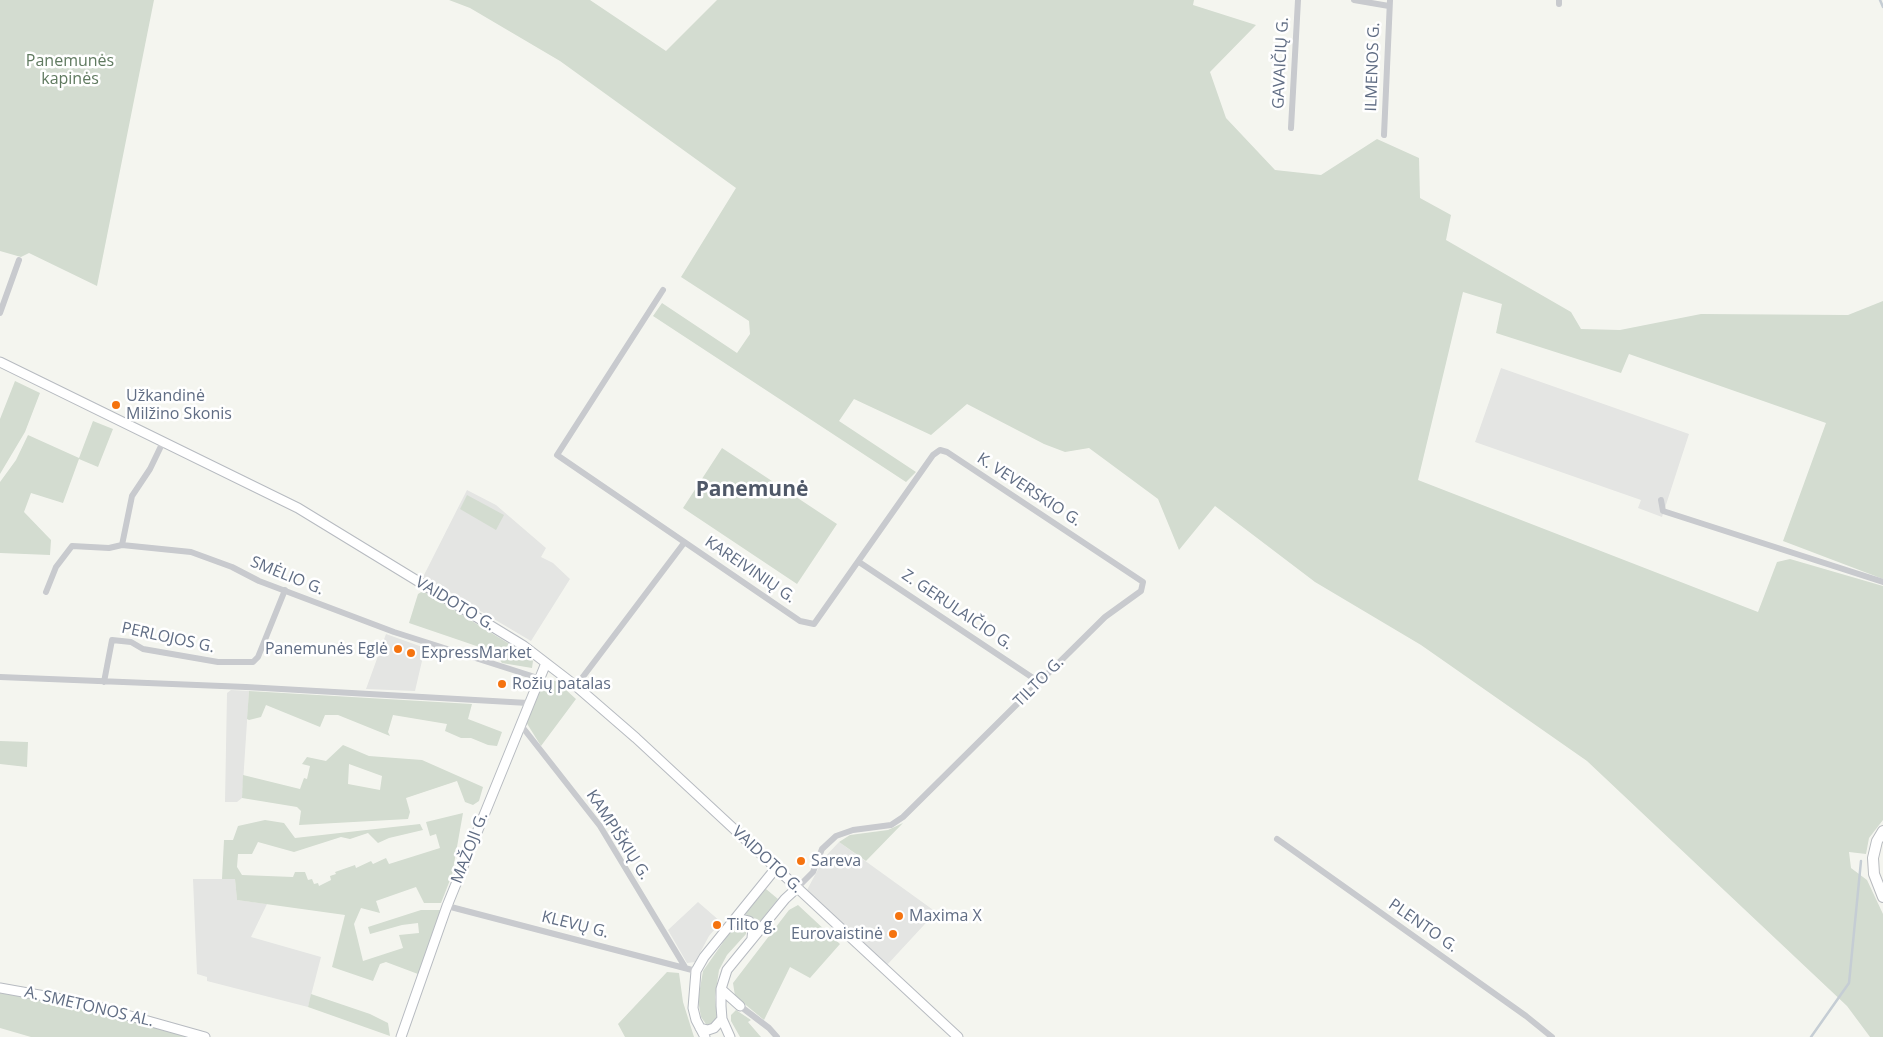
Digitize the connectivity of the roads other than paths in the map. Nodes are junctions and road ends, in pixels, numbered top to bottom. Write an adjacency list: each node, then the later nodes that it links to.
1 (1298, 0): 4 (street, GAVAIČIŲ G.)
2 (1354, 0): 3 (street)
3 (1389, 3): 5 (street, ILMENOS G.)
4 (1291, 128)
5 (1384, 135)
6 (19, 260): 8 (street)
7 (663, 290): 13 (street)
8 (0, 313)
9 (0, 362): 10 (main road, VAIDOTO G.)
10 (163, 442): 14 (street); 20 (main road, VAIDOTO G.)
11 (909, 488): 15 (street, KAREIVINIŲ G.); 16 (street, K. VEVERSKIO G.)
12 (1661, 500): 17 (street)
13 (684, 542): 15 (street, KAREIVINIŲ G.); 25 (street, KAREIVINIŲ G.)
14 (122, 545): 18 (street, SMĖLIO G.); 19 (street, SMĖLIO G.)
15 (859, 562): 24 (street, Z. GERULAIČIO G.)
16 (1143, 582): 24 (street, TILTO G.)
17 (1883, 582)
18 (285, 590): 22 (street, SMĖLIO G.); 23 (street, PERLOJOS G.)
19 (46, 592)
20 (546, 663): 22 (main road, MAŽOJI G.); 25 (main road, VAIDOTO G.)
21 (0, 677): 23 (street)
22 (538, 678): 26 (main road, MAŽOJI G.)
23 (104, 682): 26 (street)
24 (1039, 682): 31 (street, TILTO G.)
25 (576, 686): 30 (main road, VAIDOTO G.)
26 (528, 703): 27 (main road, MAŽOJI G.)
27 (520, 724): 33 (main road, MAŽOJI G.); 36 (street, KAMPIŠKIŲ G.)
28 (1883, 831): 32 (main road)
29 (1277, 839): 49 (street, PLENTO G.)
30 (776, 868): 31 (main road, VAIDOTO G.); 34 (main road)
31 (798, 888): 35 (main road, TILTO G.); 48 (main road, VAIDOTO G.)
32 (1883, 897)
33 (447, 906): 36 (street, KLEVŲ G.); 44 (main road, MAŽOJI G.)
34 (734, 921): 35 (main road); 37 (main road)
35 (752, 939): 39 (main road, TILTO G.)
36 (685, 967): 37 (street, KLEVŲ G.)
37 (696, 971): 42 (main road)
38 (0, 988): 43 (main road, A. SMETONOS AL.)
39 (721, 989): 40 (main road); 41 (main road, TILTO G.)
40 (740, 1006): 41 (main road); 47 (street)
41 (722, 1017): 42 (main road); 46 (main road, TILTO G.)
42 (700, 1028): 45 (main road)
43 (205, 1037)
44 (401, 1037)
45 (705, 1037)
46 (730, 1037)
47 (777, 1037)
48 (958, 1037)
49 (1552, 1037)

